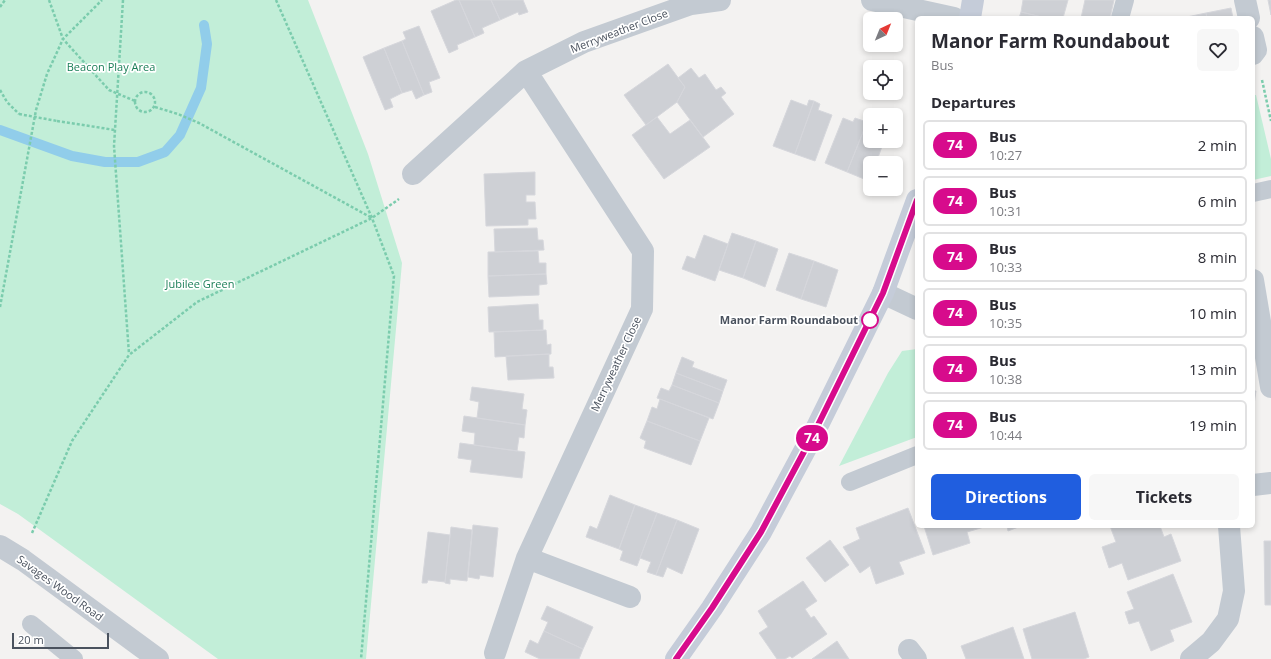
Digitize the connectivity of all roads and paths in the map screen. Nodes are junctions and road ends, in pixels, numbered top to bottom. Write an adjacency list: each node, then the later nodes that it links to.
1 (5, 0): 13 (path)
2 (49, 0): 18 (path)
3 (102, 0): 18 (path)
4 (118, 0): 5 (path)
5 (123, 0): 22 (path)
6 (276, 0): 32 (path)
7 (720, 0): 12 (street, Merryweather Close)
8 (872, 0): 14 (street)
9 (973, 0): 15 (street)
10 (1125, 0): 16 (lane)
11 (1245, 0): 17 (street)
12 (691, 2): 20 (street, Merryweather Close)
13 (0, 7)
14 (945, 16)
15 (970, 16)
16 (1121, 16)
17 (1249, 16)
18 (63, 39): 22 (path); 35 (path)
19 (1255, 51): 25 (path)
20 (526, 71): 27 (street, Merryweather Close); 45 (street, Merryweather Close)
21 (0, 90): 26 (path, bridge)
22 (117, 94): 23 (path); 26 (path)
23 (135, 101): 24 (path); 24 (path)
24 (155, 106): 32 (path)
25 (1271, 120)
26 (115, 130): 37 (path)
27 (413, 174)
28 (1271, 189): 29 (lane)
29 (1255, 193)
30 (404, 195): 32 (path)
31 (915, 205): 34 (street)
32 (372, 218): 37 (path); 52 (path)
33 (1255, 292): 38 (street)
34 (883, 293): 36 (street); 53 (street)
35 (0, 307)
36 (915, 308)
37 (129, 355): 46 (path)
38 (1271, 387)
39 (915, 456): 40 (lane)
40 (850, 482)
41 (1271, 482): 42 (street)
42 (1255, 485)
43 (1229, 528): 54 (street)
44 (1, 549): 46 (street, Savages Wood Road)
45 (527, 558): 47 (street); 49 (street, Merryweather Close)
46 (23, 560): 50 (street, Savages Wood Road)
47 (630, 597)
48 (31, 624): 51 (lane)
49 (495, 653)
50 (156, 658)
51 (74, 659)
52 (361, 659)
53 (676, 659)
54 (1191, 659)

